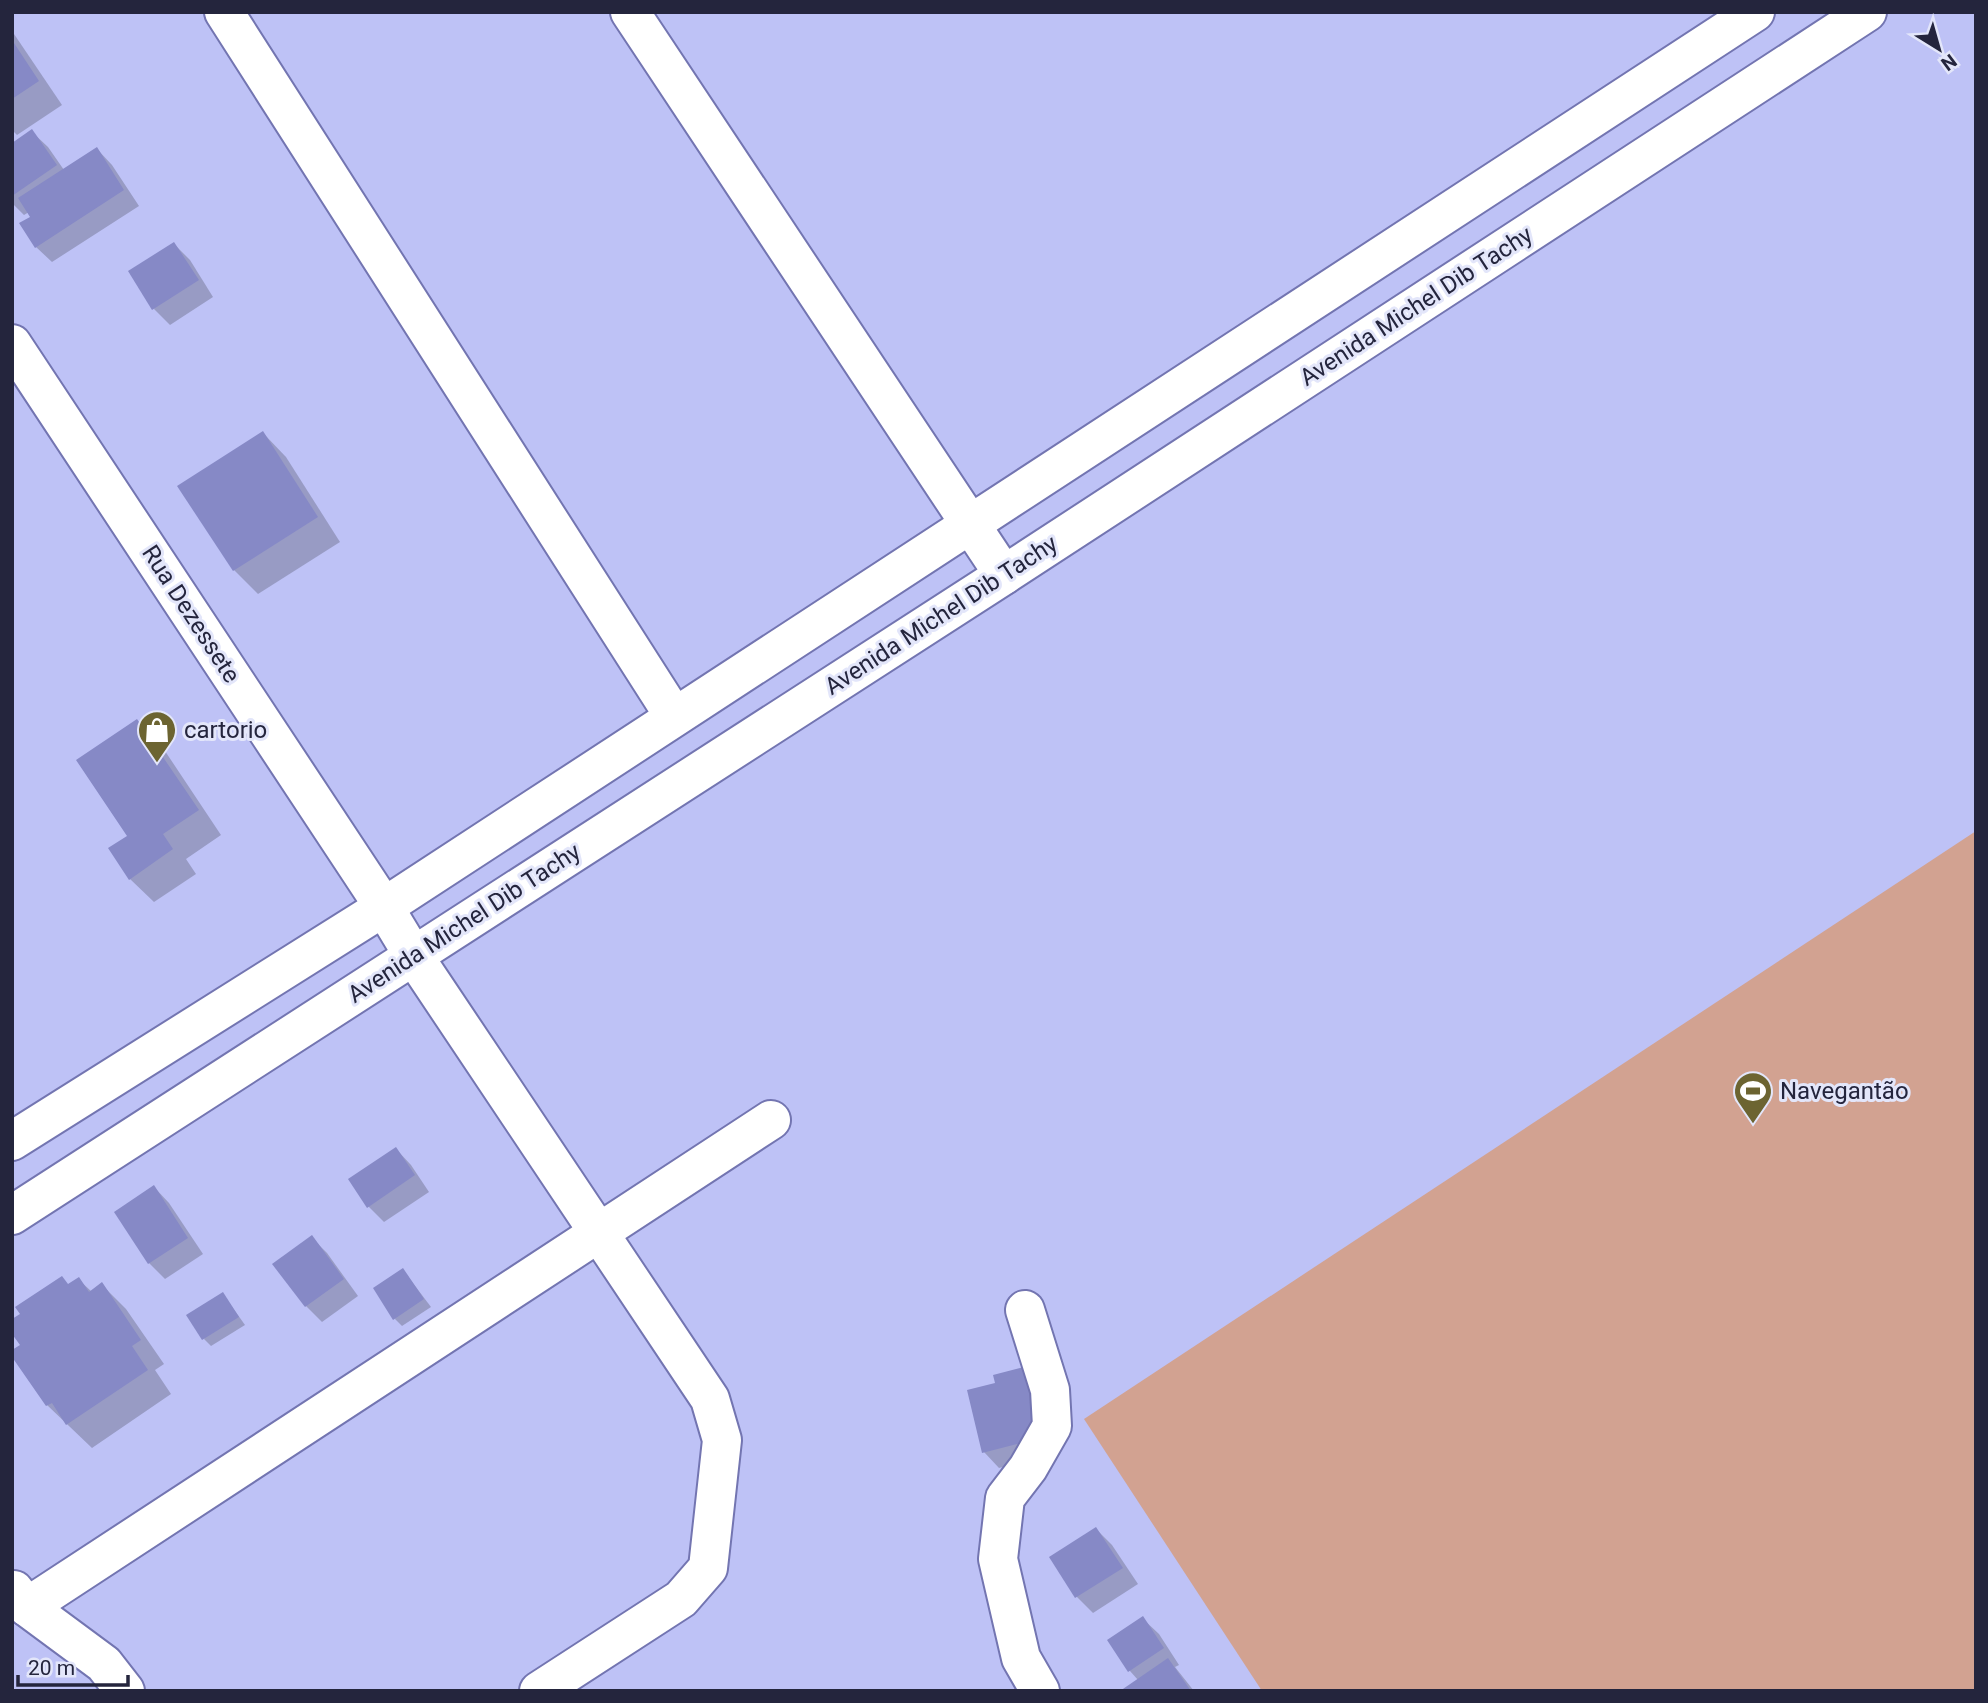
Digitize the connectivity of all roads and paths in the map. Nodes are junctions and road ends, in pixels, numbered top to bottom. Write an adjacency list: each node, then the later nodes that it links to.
1 (224, 12): 8 (street)
2 (630, 12): 6 (street)
3 (1755, 12): 6 (street)
4 (1867, 12): 7 (street, Avenida Michel Dib Tachy)
5 (12, 344): 9 (street, Rua Dezessete)
6 (971, 525): 7 (street); 8 (street)
7 (1004, 575): 10 (street, Avenida Michel Dib Tachy)
8 (674, 716): 9 (street)
9 (384, 907): 10 (street, Rua Dezessete); 12 (street)
10 (413, 956): 13 (street, Avenida Michel Dib Tachy); 14 (street, Rua Dezessete)
11 (771, 1120): 14 (street)
12 (12, 1141)
13 (12, 1215)
14 (599, 1233): 16 (street); 18 (street, Rua Dezessete)
15 (1025, 1310): 19 (street)
16 (20, 1597): 17 (street)
17 (125, 1691)
18 (539, 1691)
19 (1040, 1691)

